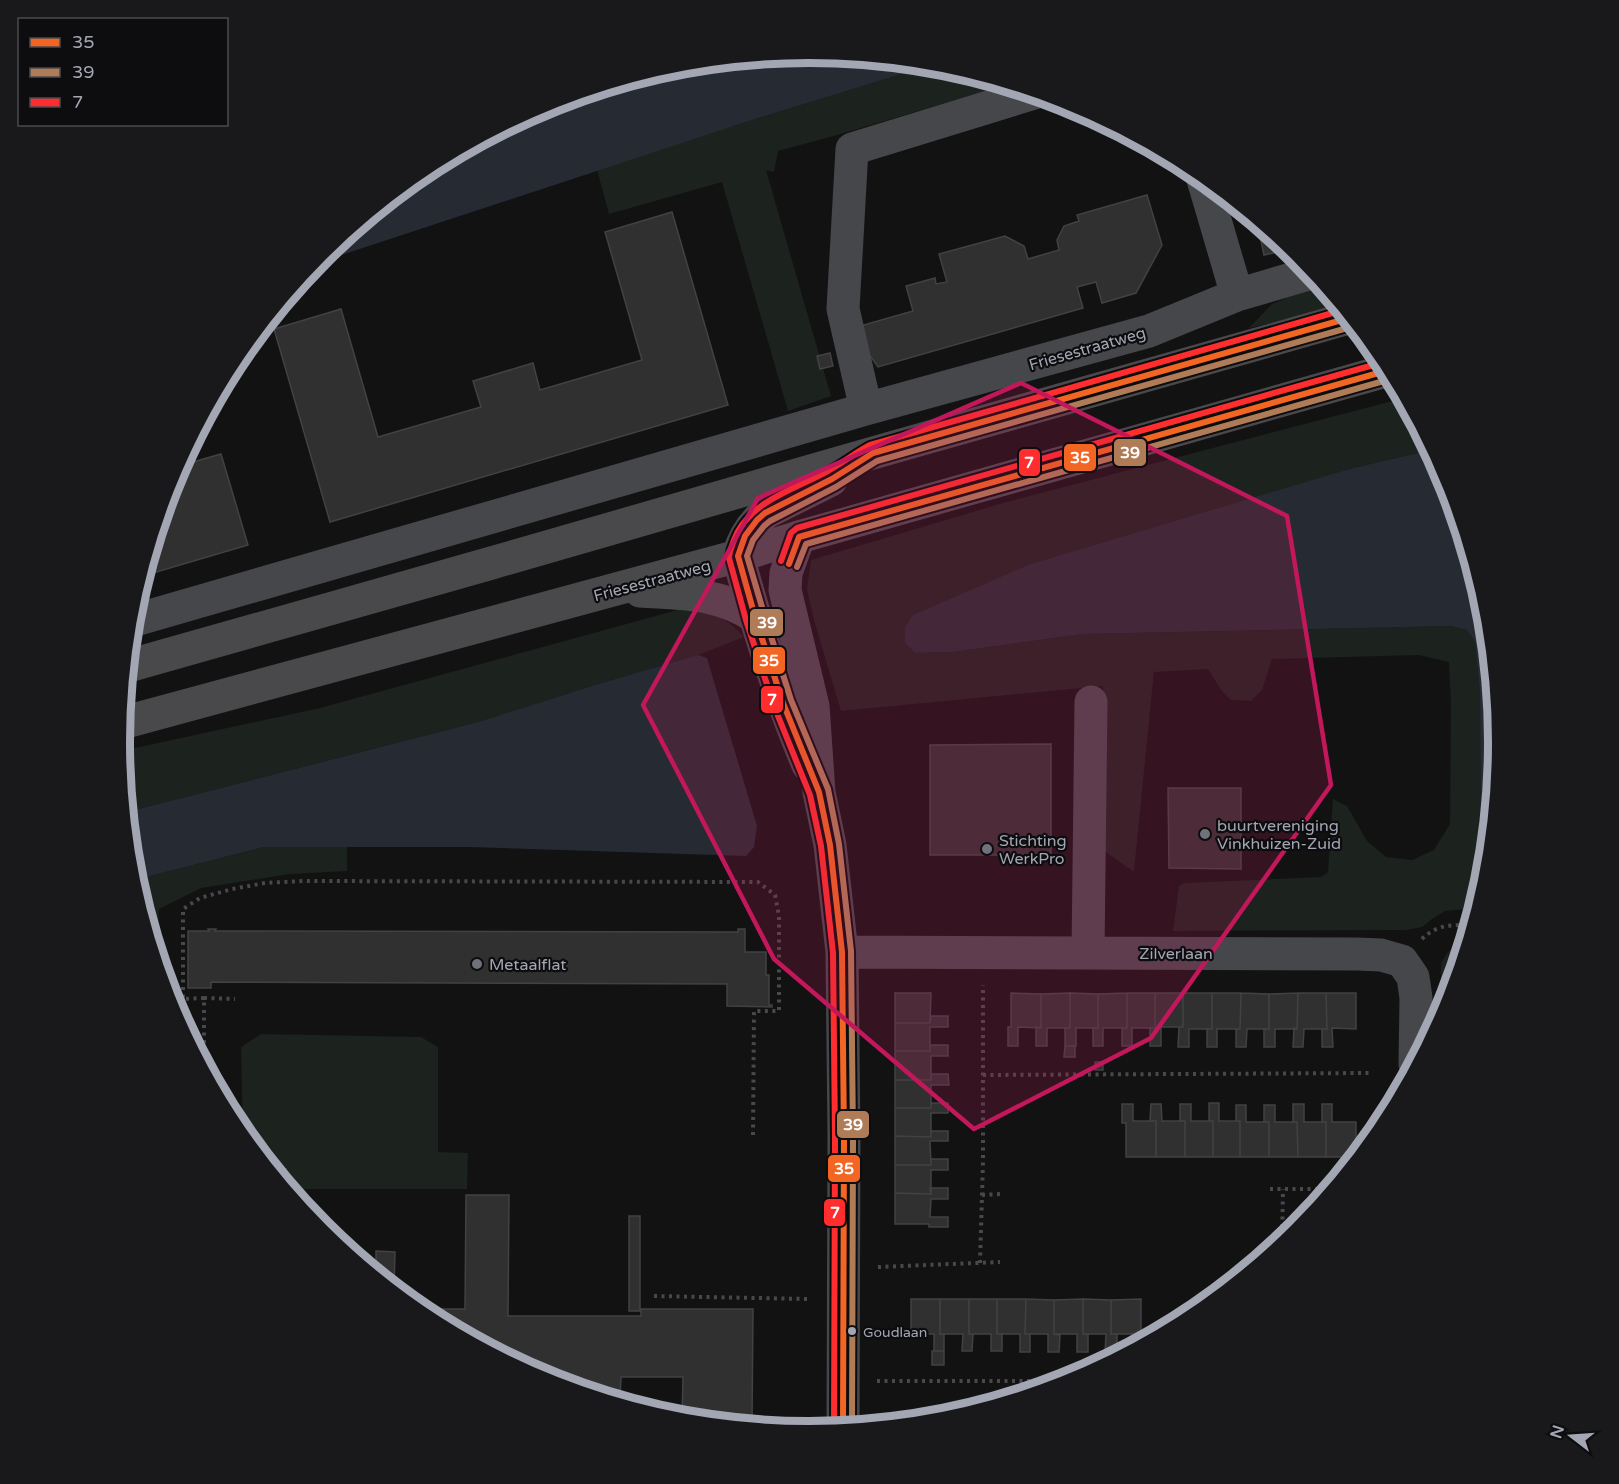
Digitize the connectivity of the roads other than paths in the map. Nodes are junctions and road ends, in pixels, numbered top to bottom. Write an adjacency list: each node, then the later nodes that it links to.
1 (1021, 97): 7 (street)
2 (1206, 191): 4 (street)
3 (1303, 276): 4 (street, Friesestraatweg)
4 (1237, 295): 7 (street, Friesestraatweg)
5 (1341, 320): 8 (highway)
6 (1379, 373): 9 (highway, Friesestraatweg)
7 (866, 409): 13 (street, Friesestraatweg)
8 (873, 453): 10 (highway); 14 (highway)
9 (799, 537): 10 (highway, Friesestraatweg); 17 (street)
10 (738, 556): 11 (highway, Friesestraatweg); 12 (street)
11 (617, 589): 12 (highway); 16 (highway, Friesestraatweg)
12 (755, 617): 17 (street)
13 (143, 618)
14 (135, 664)
15 (1091, 702): 19 (street)
16 (131, 721)
17 (819, 792): 18 (street)
18 (842, 952): 19 (street, Zilverlaan); 21 (street)
19 (1088, 953): 20 (street, Zilverlaan)
20 (1415, 1048)
21 (843, 1420)

